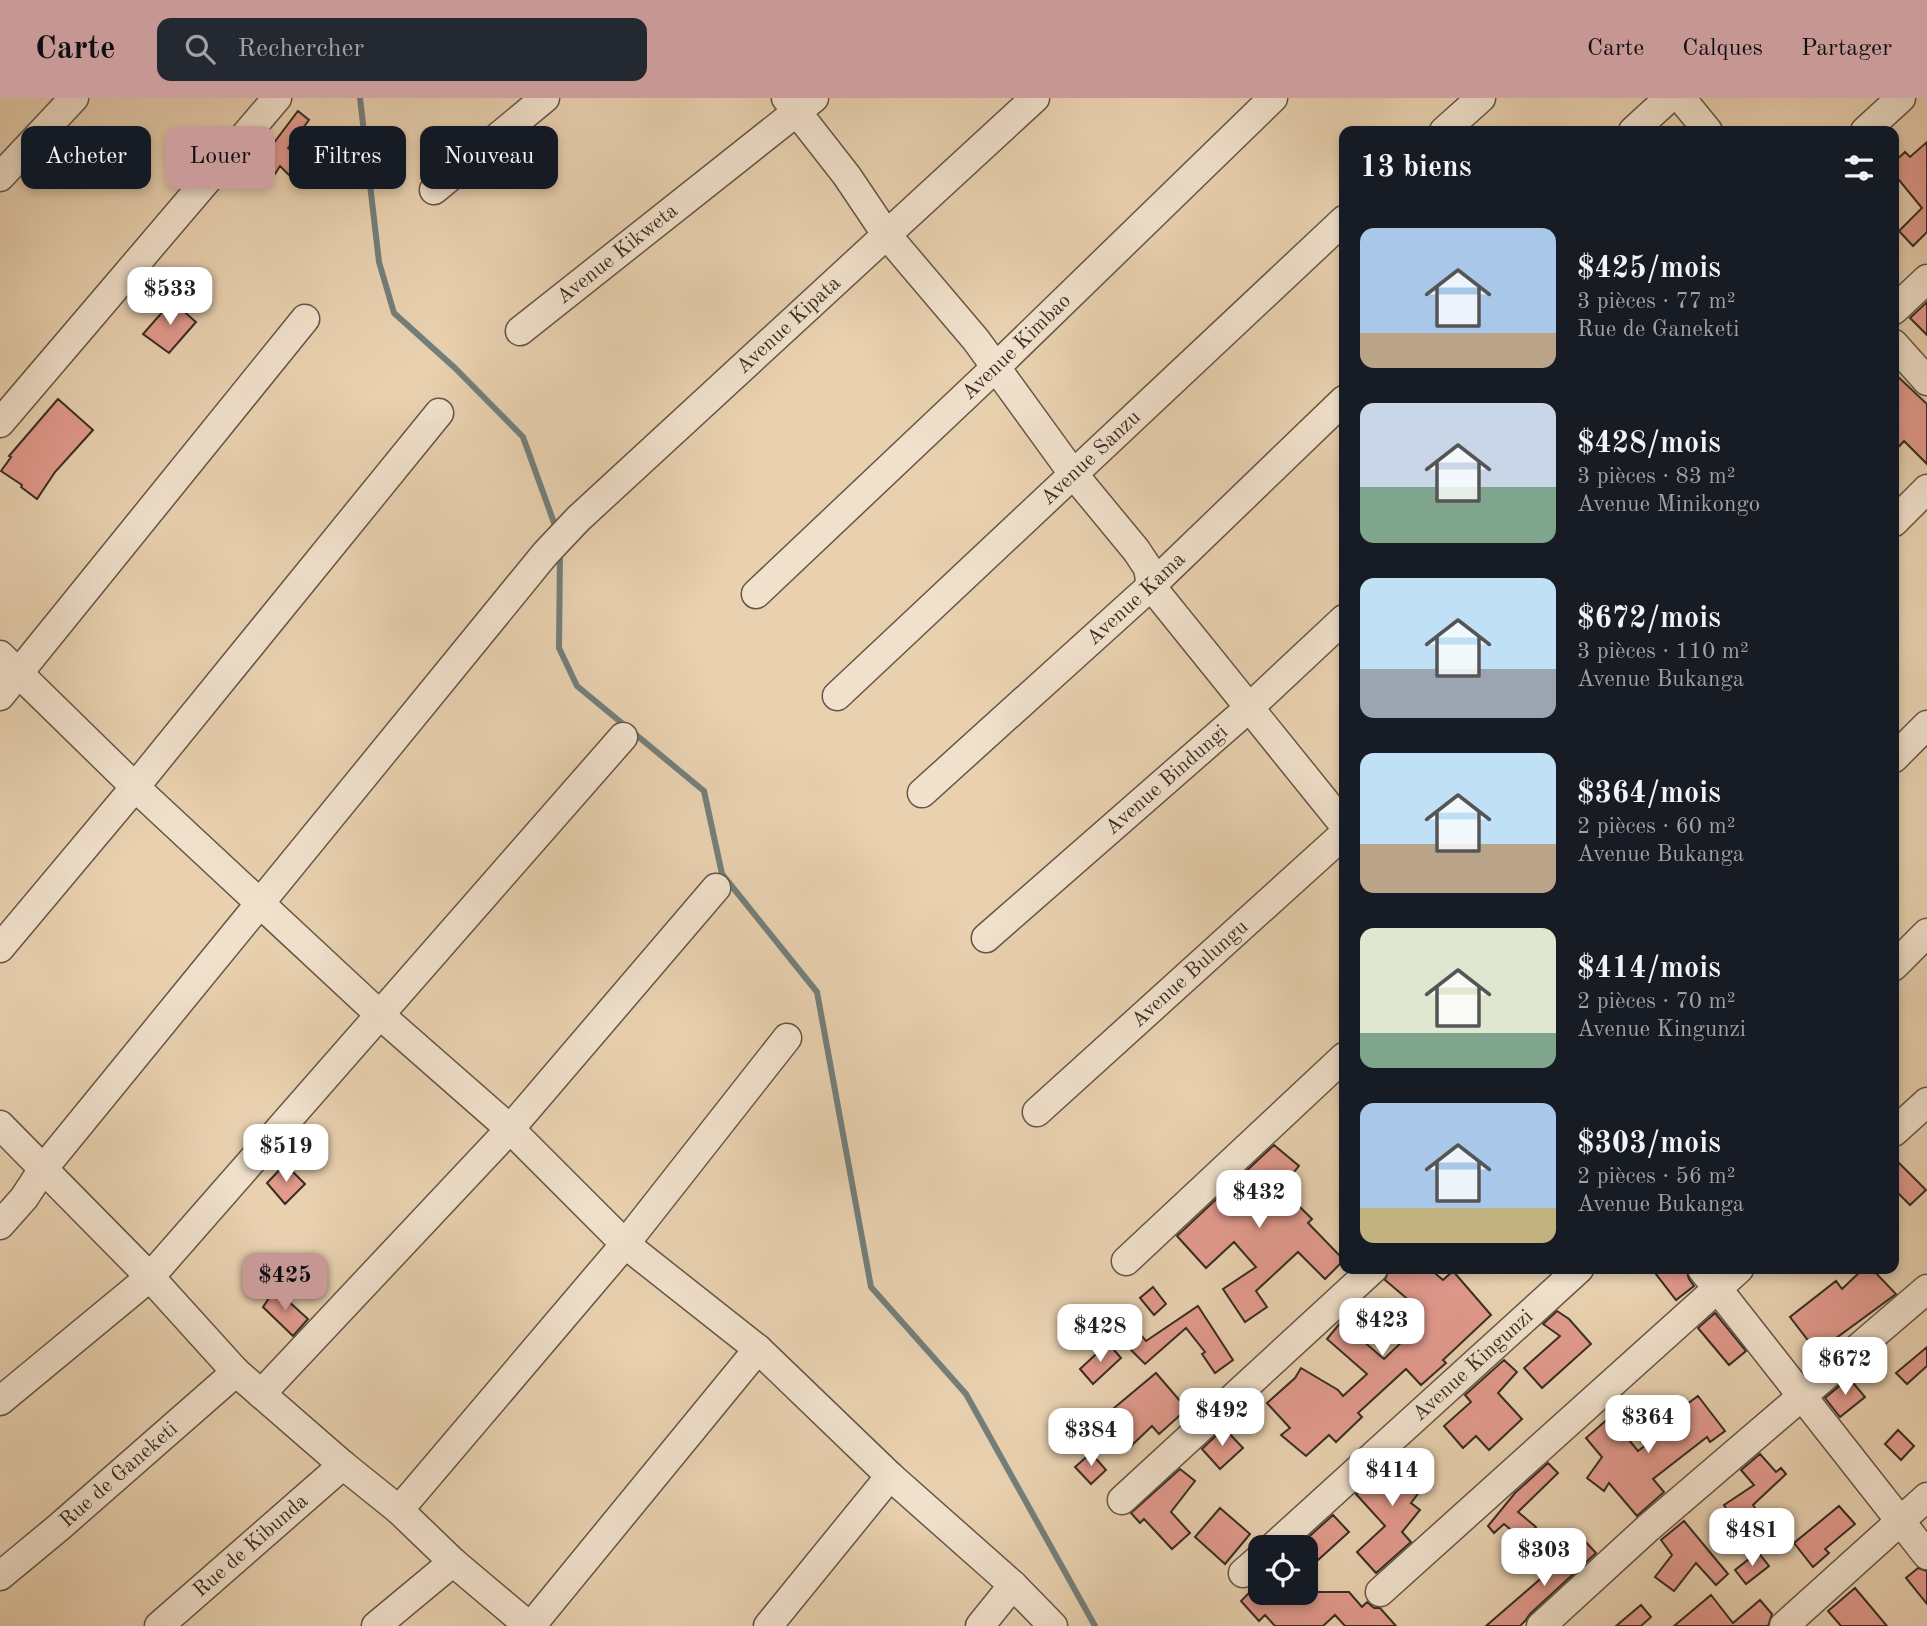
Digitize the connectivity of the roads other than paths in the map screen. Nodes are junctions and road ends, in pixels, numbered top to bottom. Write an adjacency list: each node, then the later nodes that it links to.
1 (74, 98): 15 (street)
2 (278, 98): 28 (street)
3 (545, 98): 16 (street)
4 (1035, 98): 18 (street, Avenue Kipata)
5 (1273, 98): 24 (street, Avenue Kimbao)
6 (1481, 98): 11 (street)
7 (1669, 98): 12 (street)
8 (1681, 98): 13 (street)
9 (1901, 98): 14 (street)
10 (799, 103): 18 (street); 22 (street, Avenue Kikweta)
11 (1450, 126)
12 (1638, 126)
13 (1704, 126)
14 (1870, 126)
15 (0, 177)
16 (434, 190)
17 (1339, 225): 29 (street, Avenue Sanzu)
18 (886, 234): 24 (street); 47 (street, Avenue Kipata)
19 (1927, 279): 20 (street)
20 (1899, 305)
21 (305, 319): 35 (street)
22 (520, 331)
23 (1899, 350): 25 (street)
24 (995, 368): 29 (street); 33 (street, Avenue Kimbao)
25 (1927, 381)
26 (1339, 405): 32 (street, Avenue Kama)
27 (439, 412): 42 (street)
28 (0, 423)
29 (1074, 475): 32 (street); 37 (street, Avenue Sanzu)
30 (1927, 489): 31 (street)
31 (1899, 517)
32 (1151, 586): 38 (street); 43 (street, Avenue Kama)
33 (757, 594)
34 (1339, 624): 38 (street, Avenue Bindungi)
35 (10, 664): 36 (street); 42 (street)
36 (0, 695)
37 (837, 696)
38 (1250, 707): 44 (street); 49 (street, Avenue Bindungi)
39 (1927, 725): 41 (street)
40 (623, 737): 52 (street)
41 (1899, 753)
42 (135, 787): 47 (street); 50 (street)
43 (922, 793)
44 (1339, 819)
45 (1339, 839): 56 (street, Avenue Bulungu)
46 (716, 888): 59 (street)
47 (261, 904): 52 (street); 60 (street, Avenue Kipata)
48 (1927, 933): 51 (street)
49 (986, 938)
50 (0, 948)
51 (1899, 961)
52 (379, 1014): 59 (street); 66 (street)
53 (786, 1038): 62 (street)
54 (1339, 1062): 63 (street)
55 (1927, 1102): 58 (street)
56 (1037, 1112)
57 (0, 1125): 60 (street)
58 (1899, 1127)
59 (510, 1129): 62 (street); 71 (street)
60 (43, 1169): 61 (street, Avenue Kipata); 66 (street)
61 (0, 1225)
62 (625, 1244): 69 (street); 78 (street)
63 (1126, 1261)
64 (1368, 1274): 77 (street)
65 (1573, 1274): 80 (street, Avenue Kingunzi)
66 (150, 1277): 70 (street); 73 (street)
67 (1710, 1278): 72 (street); 85 (street)
68 (1927, 1289): 72 (street)
69 (758, 1349): 75 (street); 88 (street)
70 (236, 1371): 71 (street); 83 (street, Rue de Ganeketi)
71 (261, 1394): 74 (street)
72 (1800, 1395): 79 (street); 92 (street)
73 (0, 1401)
74 (343, 1465): 78 (street); 86 (street, Rue de Kibunda)
75 (890, 1476): 84 (street); 89 (street)
76 (1927, 1497): 79 (street)
77 (1122, 1500)
78 (399, 1510): 82 (street)
79 (1901, 1520): 81 (street); 93 (street)
80 (1286, 1535)
81 (1927, 1555)
82 (453, 1562): 87 (street); 88 (street)
83 (0, 1576)
84 (1013, 1585): 90 (street); 91 (street)
85 (1380, 1592)
86 (159, 1626)
87 (376, 1626)
88 (530, 1626)
89 (768, 1626)
90 (980, 1626)
91 (1053, 1626)
92 (1541, 1626)
93 (1784, 1626)

